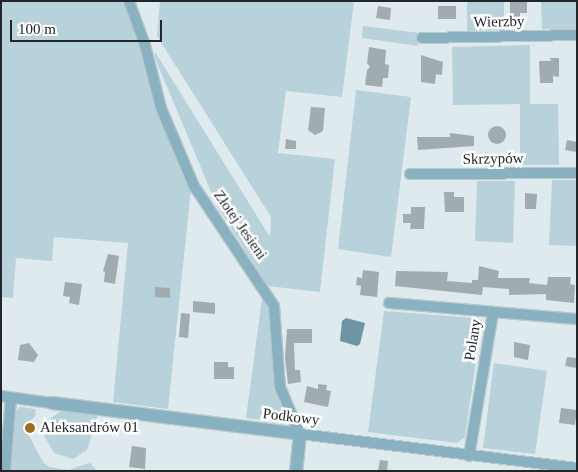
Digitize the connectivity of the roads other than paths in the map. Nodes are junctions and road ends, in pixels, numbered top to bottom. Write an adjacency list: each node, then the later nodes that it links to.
1 (129, 1): 11 (street, Złotej Jesieni)
2 (577, 35): 3 (street, Wierzby)
3 (422, 38)
4 (577, 173): 5 (street, Skrzypów)
5 (410, 174)
6 (389, 303): 7 (street)
7 (493, 312): 8 (street, Polany); 12 (street, Polany)
8 (577, 319)
9 (6, 397): 10 (street, Podkowy); 14 (street)
10 (52, 403): 11 (street, Podkowy)
11 (300, 434): 12 (street, Podkowy); 15 (street, Złotej Jesieni)
12 (469, 456): 13 (street, Podkowy)
13 (577, 468)
14 (5, 471)
15 (296, 471)

